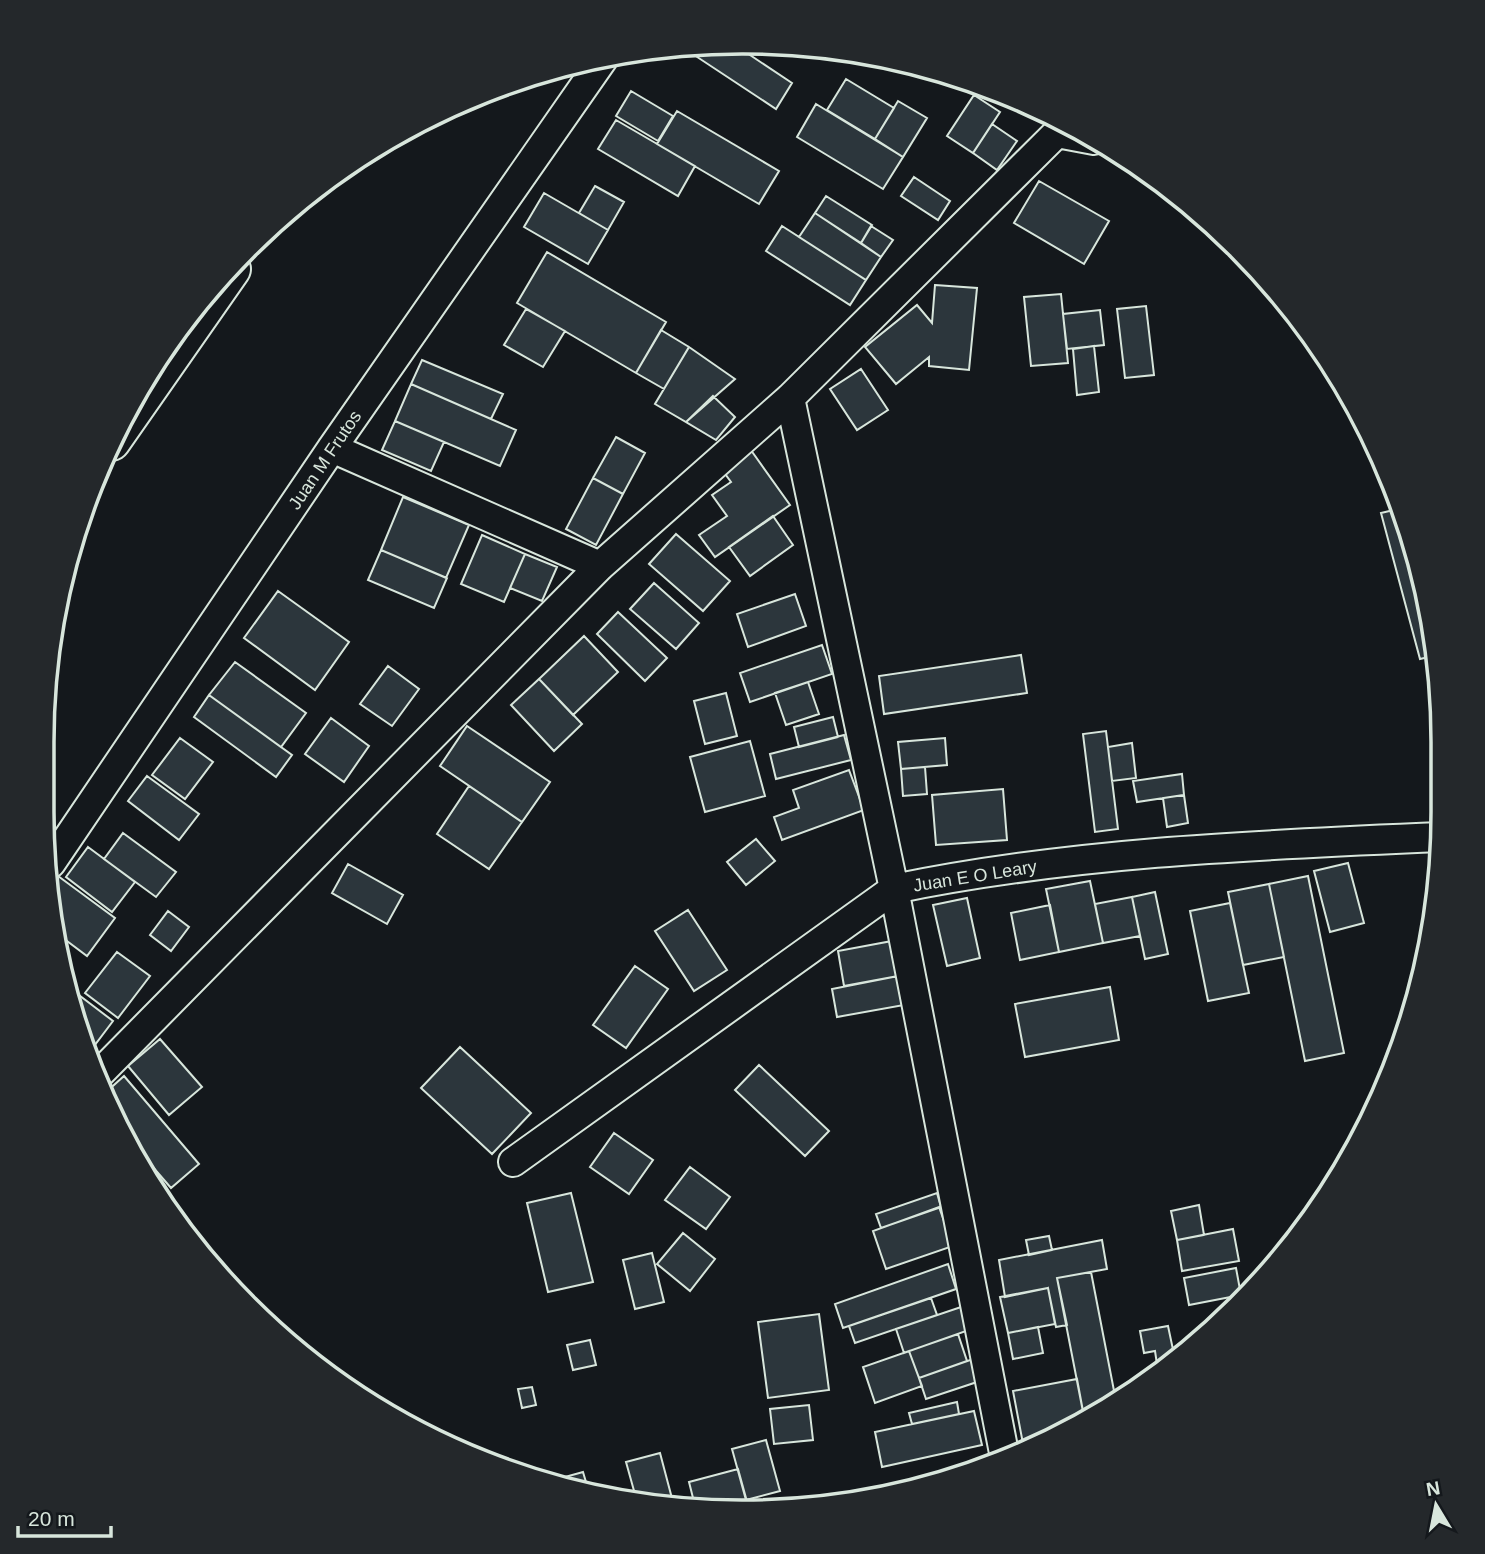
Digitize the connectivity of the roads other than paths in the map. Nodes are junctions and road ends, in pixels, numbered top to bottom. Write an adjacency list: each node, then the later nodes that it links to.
1 (595, 70): 4 (street, Juan M Frutos)
2 (1059, 131): 3 (street)
3 (790, 398): 5 (street); 8 (street)
4 (332, 448): 5 (street); 7 (street, Juan M Frutos)
5 (600, 566): 9 (street)
6 (1430, 837): 8 (street, Juan E O Leary)
7 (56, 856)
8 (894, 889): 10 (street, Juan E O Leary); 11 (street)
9 (104, 1068)
10 (513, 1162)
11 (1003, 1448)

